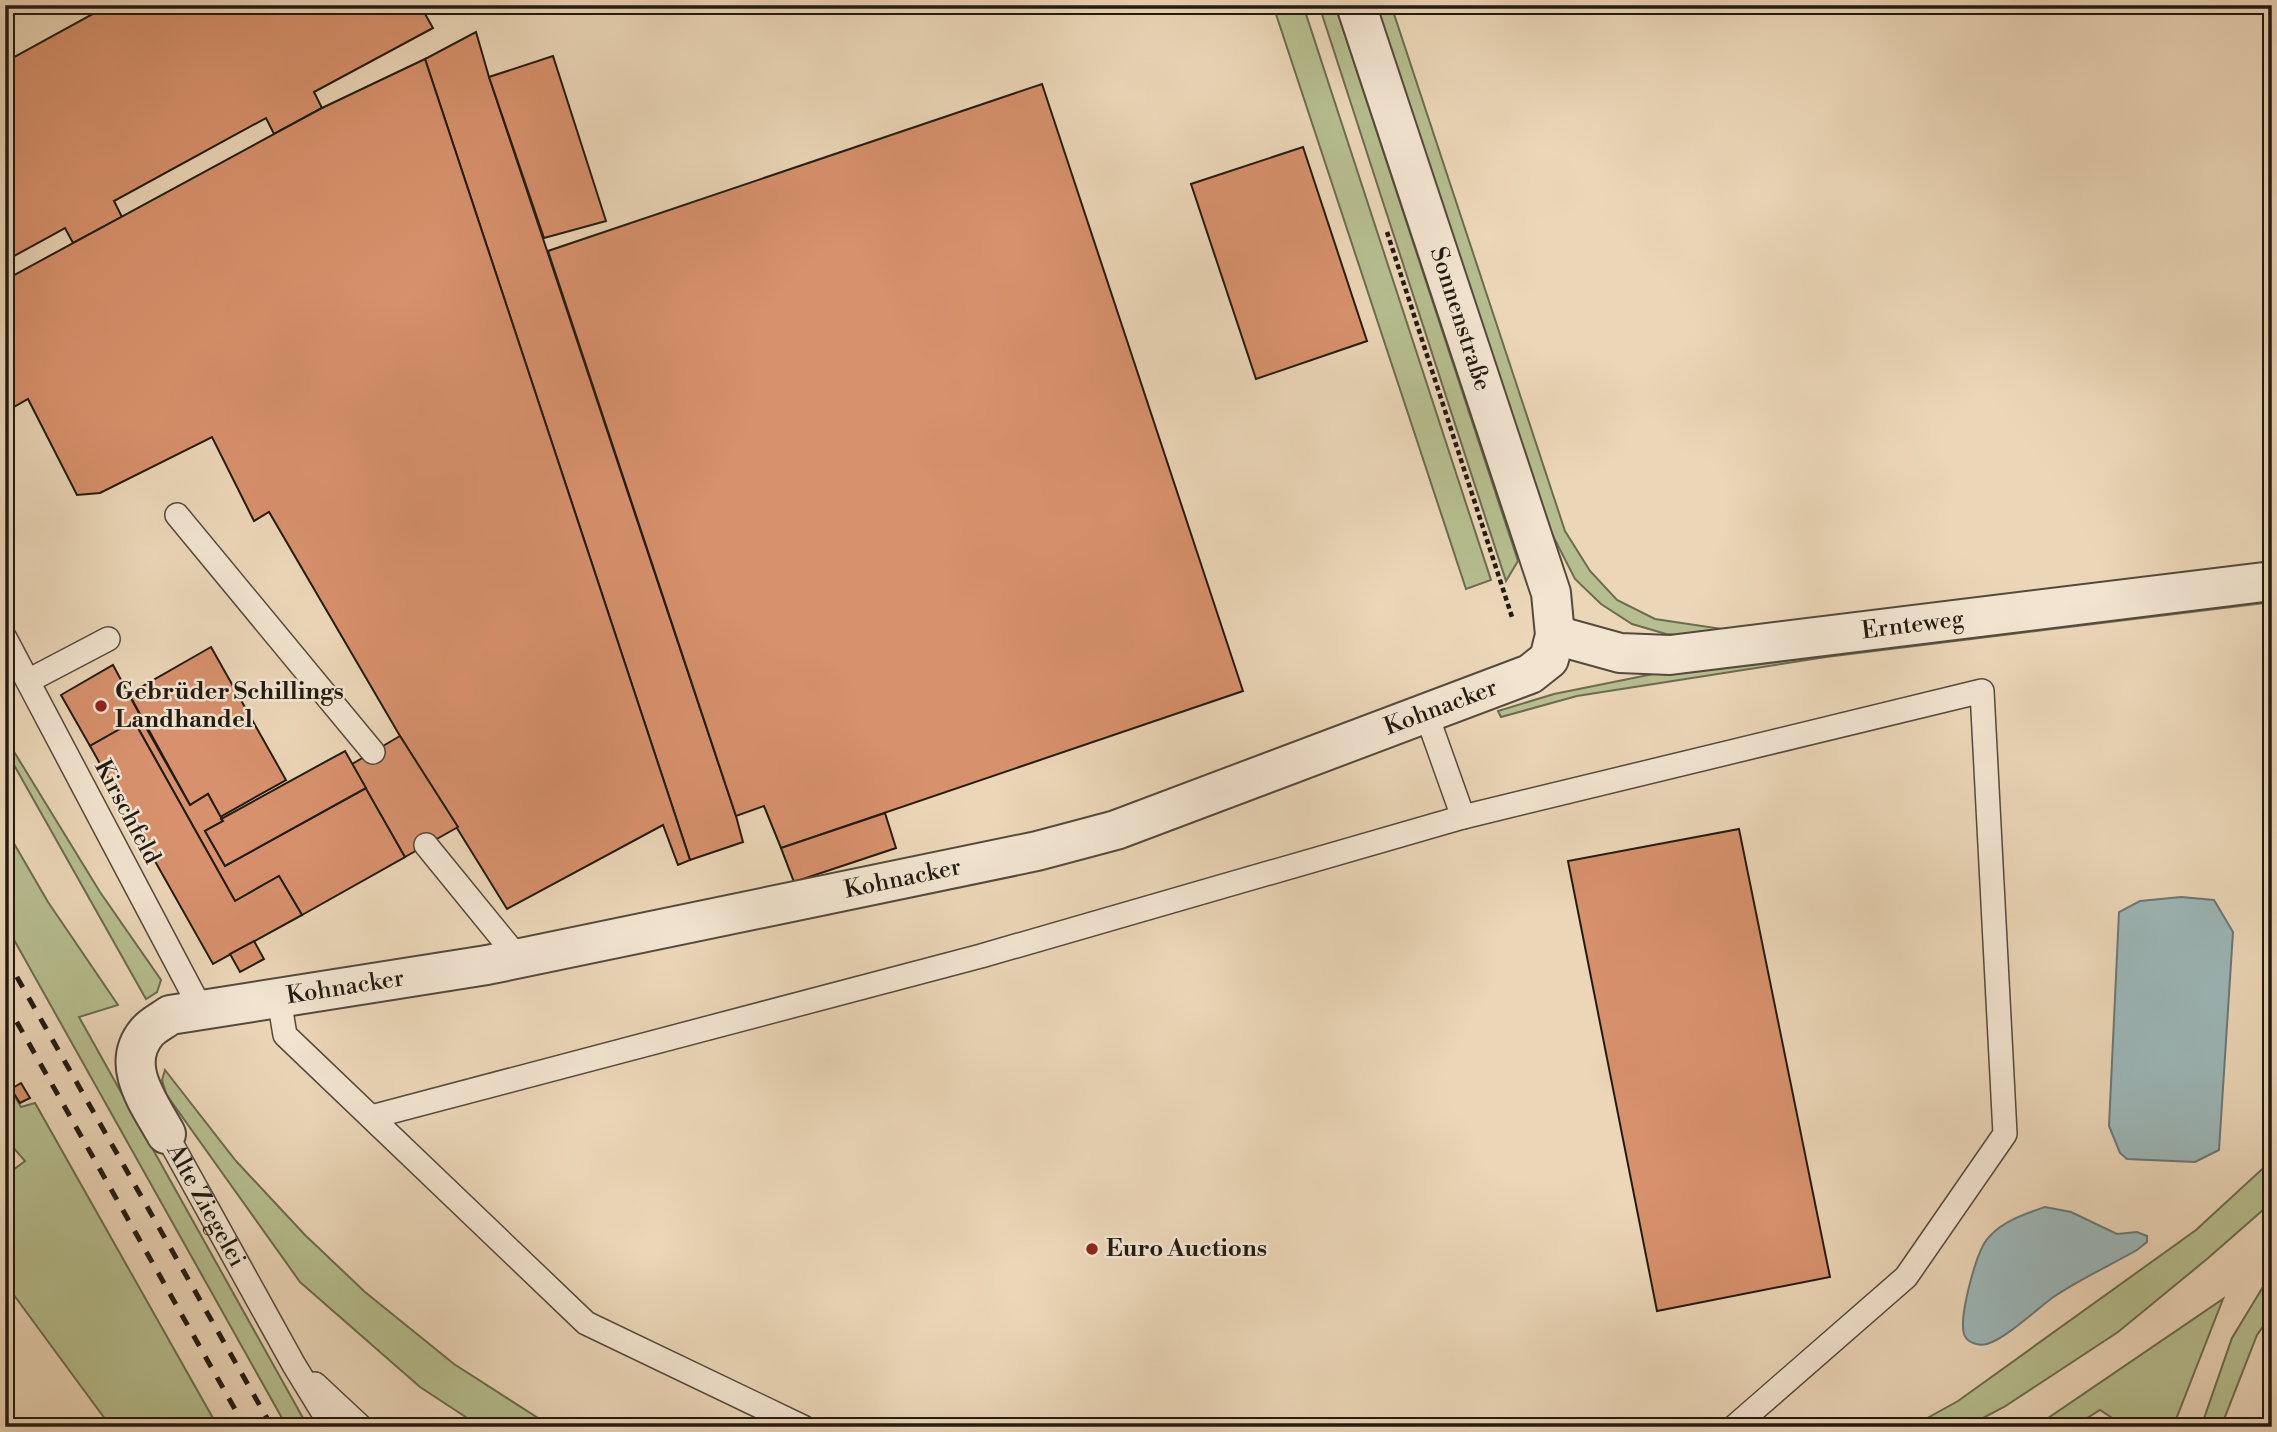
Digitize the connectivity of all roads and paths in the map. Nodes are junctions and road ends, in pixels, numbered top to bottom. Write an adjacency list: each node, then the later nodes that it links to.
1 (1356, 5): 5 (street, Sonnenstraße)
2 (1386, 228): 8 (path)
3 (177, 515): 11 (lane)
4 (2272, 581): 5 (street, Ernteweg)
5 (1555, 635): 8 (street, Kohnacker)
6 (5, 638): 9 (lane, Kirschfeld)
7 (108, 639): 9 (lane)
8 (1530, 674): 10 (street, Kohnacker)
9 (28, 681): 16 (lane, Kirschfeld)
10 (1426, 713): 12 (lane); 14 (street, Kohnacker)
11 (373, 751)
12 (1463, 817): 17 (lane); 23 (lane)
13 (426, 845): 14 (lane)
14 (519, 958): 15 (street, Kohnacker)
15 (279, 999): 16 (street, Kohnacker); 17 (lane)
16 (202, 1011): 18 (street, Alte Ziegelei)
17 (371, 1117): 22 (lane)
18 (166, 1134): 19 (lane, Alte Ziegelei)
19 (294, 1365): 20 (lane, Alte Ziegelei); 21 (lane)
20 (332, 1427)
21 (361, 1427)
22 (803, 1427)
23 (1734, 1427)

